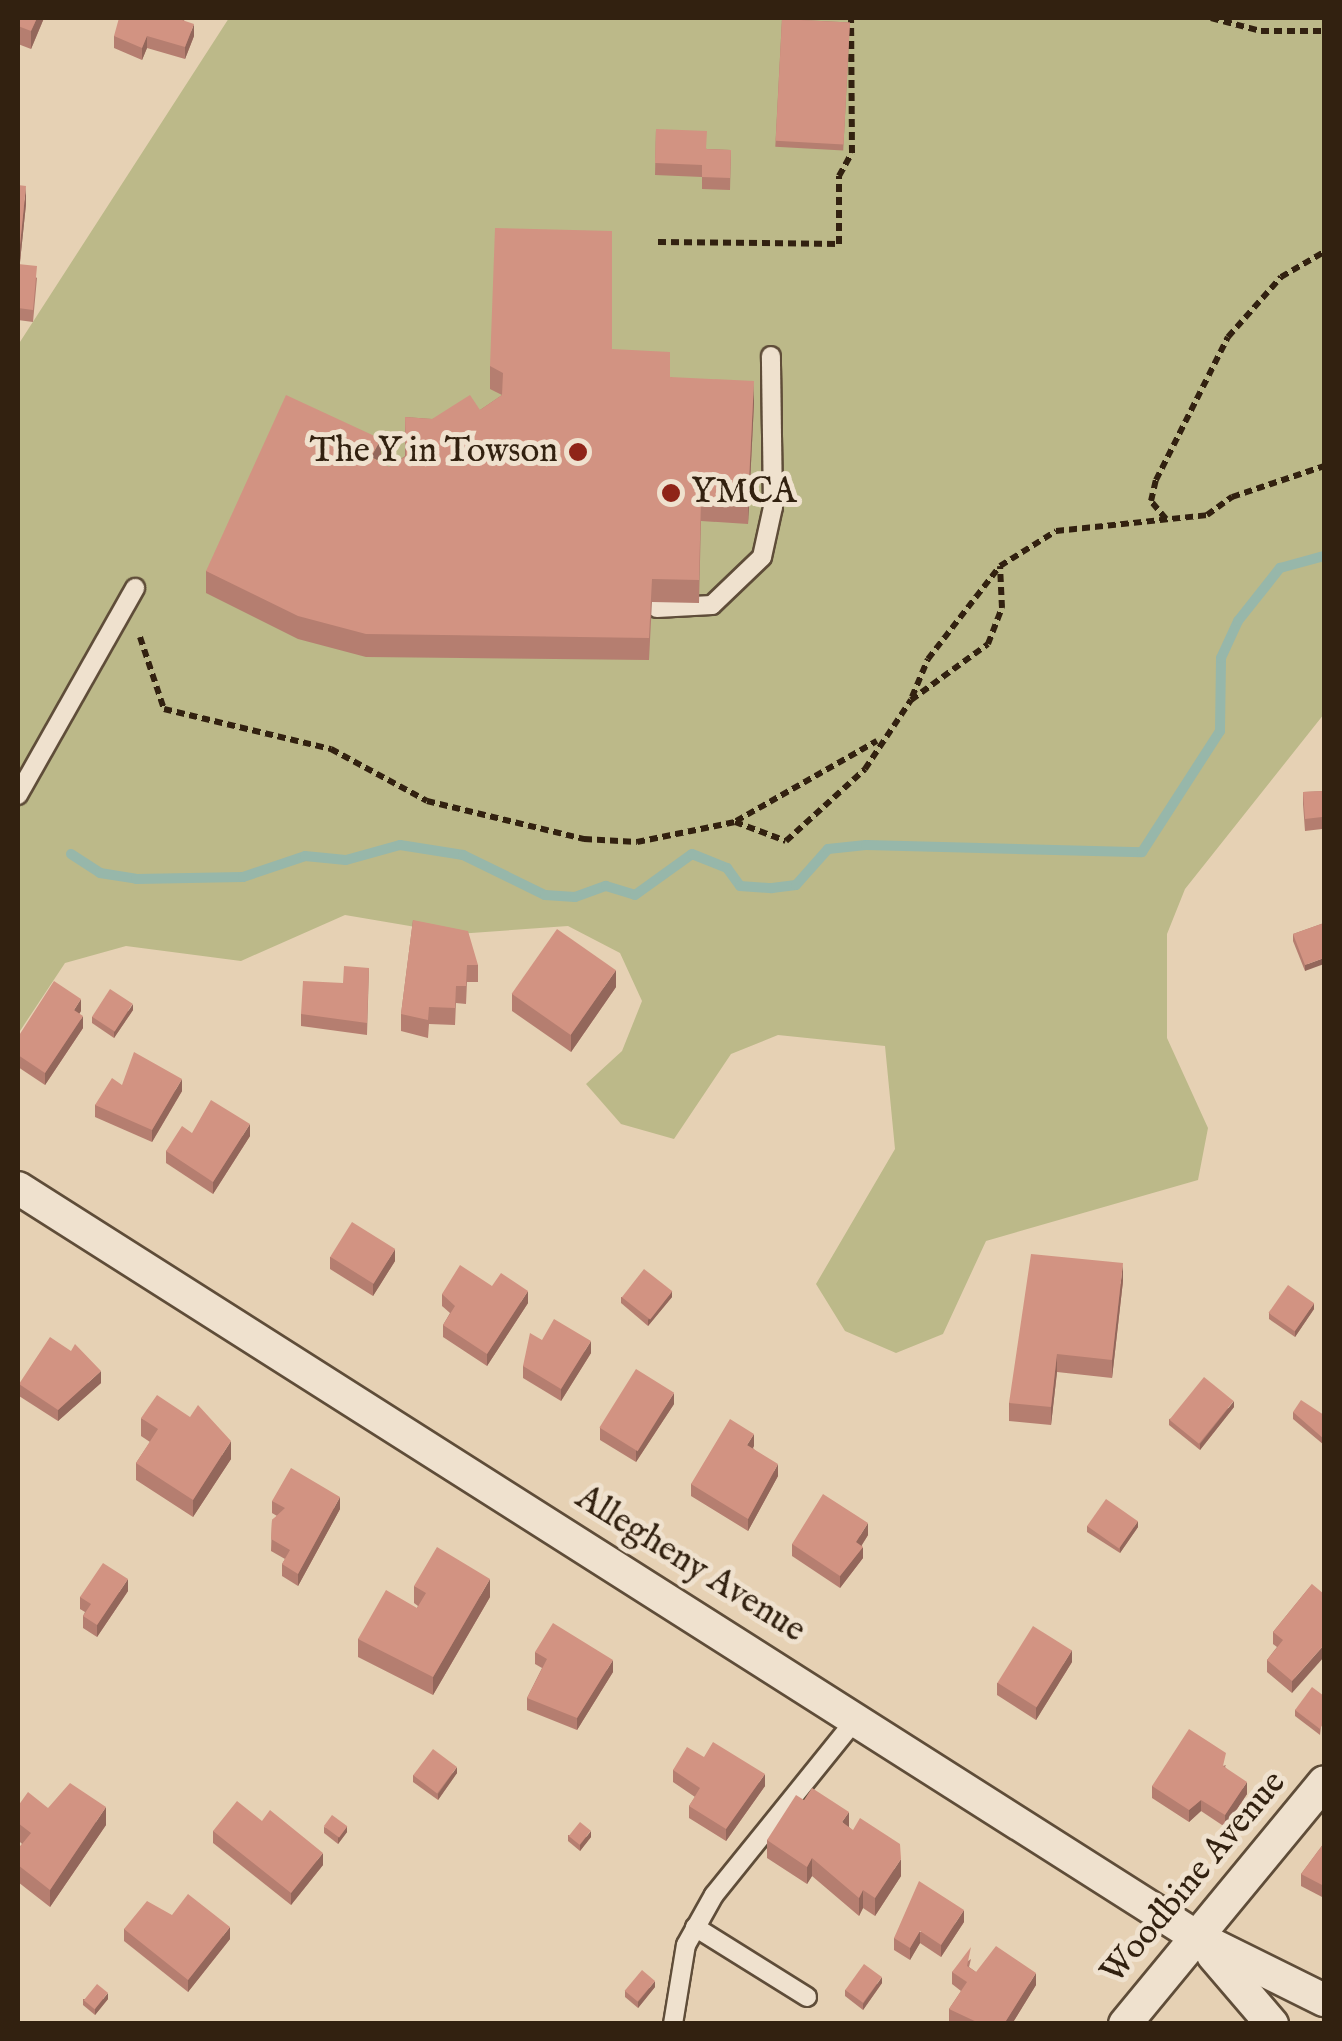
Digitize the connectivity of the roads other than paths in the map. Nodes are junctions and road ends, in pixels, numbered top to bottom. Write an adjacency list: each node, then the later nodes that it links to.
1 (771, 356): 3 (lane)
2 (135, 588): 4 (lane)
3 (657, 608)
4 (18, 795)
5 (18, 1188): 6 (street, Allegheny Avenue)
6 (856, 1718): 8 (lane); 9 (street, Allegheny Avenue)
7 (1324, 1783): 9 (street, Woodbine Avenue)
8 (696, 1927): 10 (lane); 12 (lane)
9 (1197, 1936): 11 (street, Allegheny Avenue); 13 (street, Woodbine Avenue); 14 (street)
10 (807, 1997)
11 (1324, 2000)
12 (674, 2024)
13 (1124, 2024)
14 (1272, 2024)

